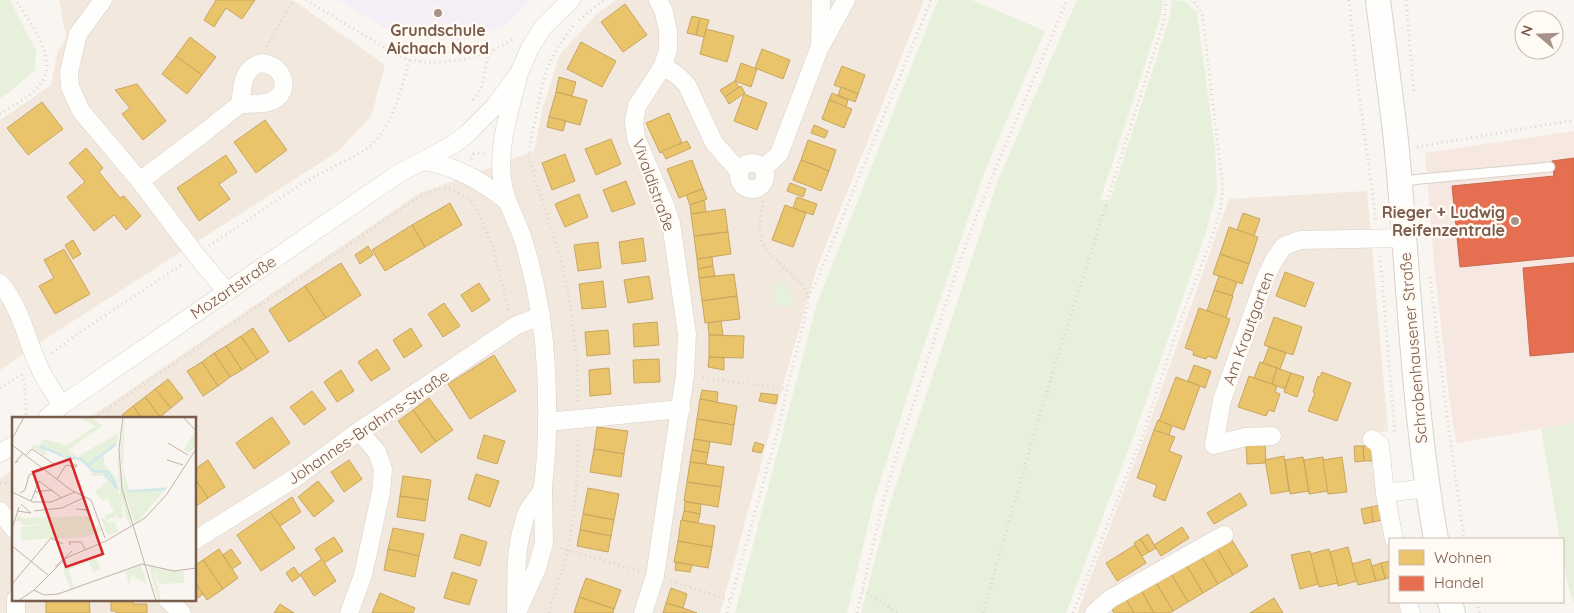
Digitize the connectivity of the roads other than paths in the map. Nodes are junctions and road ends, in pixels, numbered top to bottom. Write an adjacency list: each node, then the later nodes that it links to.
1 (103, 0): 16 (street)
2 (571, 0): 9 (street, Mozartstraße)
3 (658, 0): 8 (street, Vivaldistraße)
4 (821, 0): 7 (street)
5 (846, 0): 7 (street)
6 (1378, 0): 15 (main road, Schrobenhausener Straße)
7 (820, 49): 13 (street)
8 (664, 66): 14 (street); 23 (street, Vivaldistraße)
9 (519, 73): 11 (street, Mozartstraße); 17 (street)
10 (240, 104): 10 (street); 16 (street)
11 (423, 161): 17 (street); 20 (street, Mozartstraße)
12 (1550, 167): 15 (lane)
13 (763, 169): 14 (street); 14 (street)
14 (740, 171)
15 (1410, 180): 18 (main road, Schrobenhausener Straße)
16 (140, 181): 20 (street)
17 (507, 201): 21 (street)
18 (1404, 238): 27 (street, Am Krautgarten); 31 (main road, Schrobenhausener Straße)
19 (0, 283): 22 (street)
20 (227, 292): 22 (street, Mozartstraße)
21 (541, 316): 25 (street); 26 (street, Johannes-Brahms-Straße)
22 (62, 405): 24 (street, Mozartstraße)
23 (680, 409): 25 (street); 46 (street, Vivaldistraße)
24 (48, 417)
25 (547, 422): 32 (street)
26 (359, 431): 39 (street, Johannes-Brahms-Straße); 44 (street)
27 (1272, 436)
28 (1372, 439): 33 (street)
29 (12, 446): 30 (street)
30 (0, 453)
31 (1427, 488): 33 (street); 38 (main road, Schrobenhausener Straße)
32 (543, 489): 45 (street); 45 (street)
33 (1385, 493): 37 (street)
34 (0, 511): 35 (street)
35 (12, 526)
36 (1224, 535): 47 (street)
37 (1394, 538)
38 (1436, 538)
39 (196, 539)
40 (16, 600): 42 (street)
41 (168, 600): 43 (street)
42 (16, 613)
43 (182, 613)
44 (349, 613)
45 (516, 613)
46 (643, 613)
47 (1094, 613)

